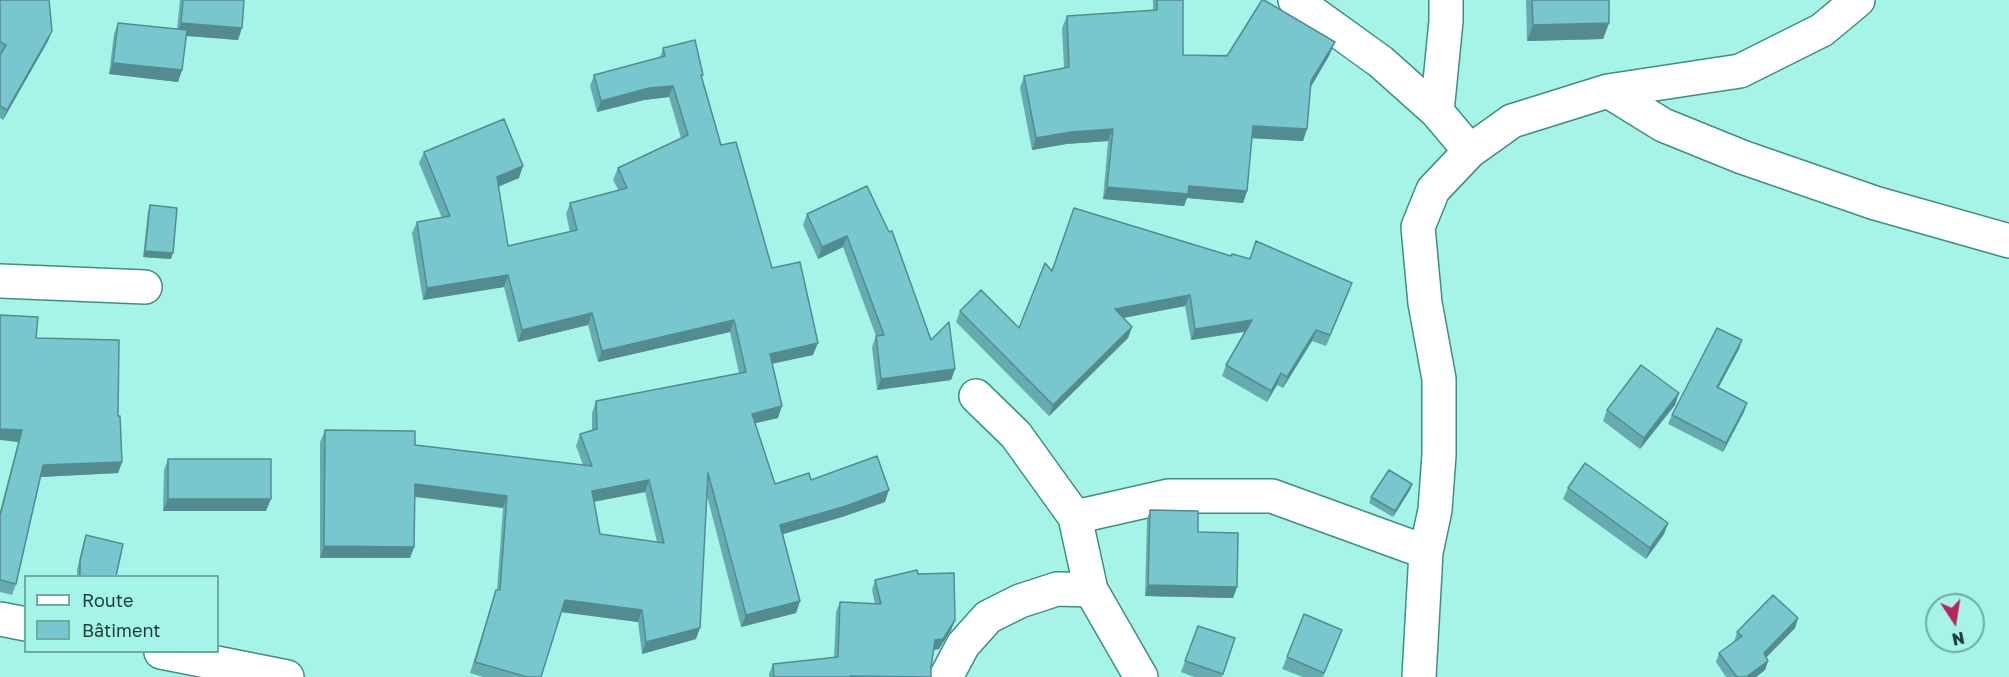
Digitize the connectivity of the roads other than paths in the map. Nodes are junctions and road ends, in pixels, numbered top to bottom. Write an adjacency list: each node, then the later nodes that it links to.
1 (1295, 0): 5 (street)
2 (1446, 0): 5 (street)
3 (1858, 0): 4 (street)
4 (1608, 91): 6 (street); 7 (street)
5 (1437, 112): 6 (street)
6 (1470, 151): 12 (street)
7 (2009, 242)
8 (0, 281): 9 (street)
9 (145, 287)
10 (976, 396): 11 (street)
11 (1075, 517): 12 (street); 13 (street)
12 (1426, 552): 20 (street)
13 (1091, 590): 18 (street); 19 (street)
14 (0, 619): 15 (street)
15 (24, 624)
16 (171, 653): 17 (street)
17 (287, 677)
18 (946, 677)
19 (1140, 677)
20 (1419, 677)

